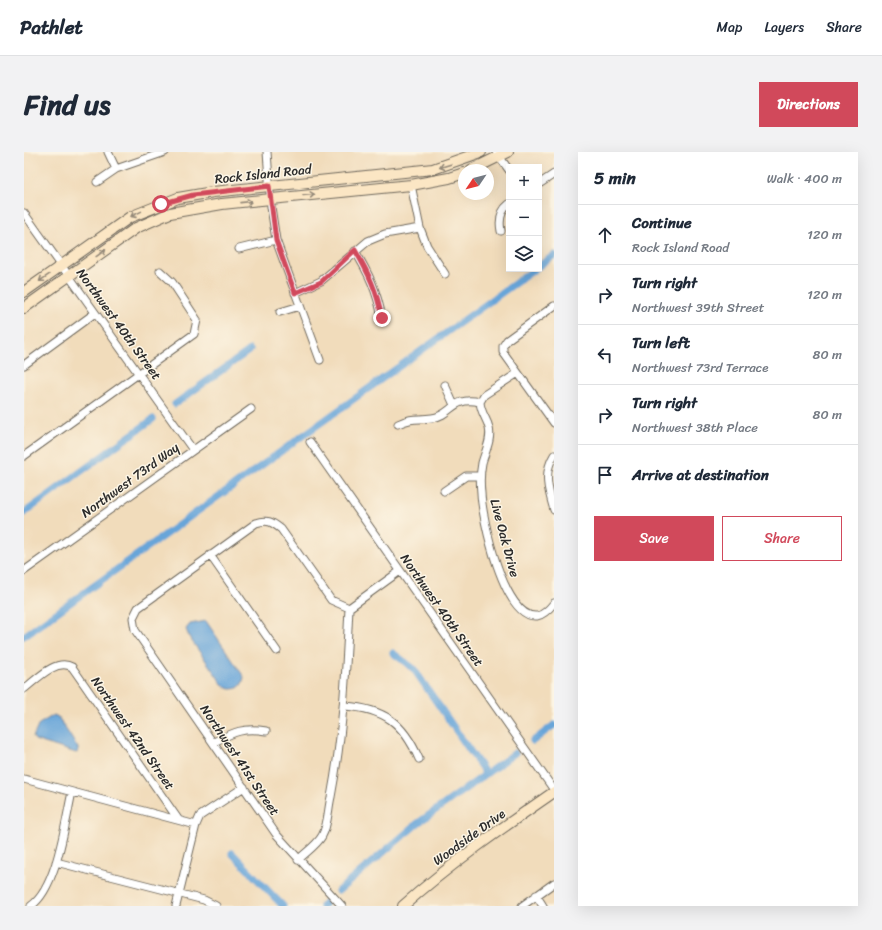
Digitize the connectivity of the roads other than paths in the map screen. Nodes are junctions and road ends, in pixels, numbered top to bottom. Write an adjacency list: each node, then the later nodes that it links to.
1 (108, 152): 8 (street)
2 (165, 152): 8 (street)
3 (267, 152): 14 (street)
4 (481, 152): 14 (main road, Rock Island Road, one-way to 14)
5 (501, 154): 6 (main road); 7 (street)
6 (482, 164)
7 (506, 164)
8 (116, 169): 11 (street)
9 (458, 175): 13 (main road, Rock Island Road)
10 (553, 178): 12 (street)
11 (97, 182)
12 (542, 183)
13 (411, 185): 15 (main road, Rock Island Road, one-way to 13); 18 (street)
14 (269, 186): 15 (street); 23 (main road, Rock Island Road, one-way to 23)
15 (270, 199): 20 (street); 26 (main road, Rock Island Road, one-way to 15)
16 (506, 208): 19 (street)
17 (24, 214): 23 (street, Northwest 40th Street)
18 (420, 228): 22 (street); 25 (street)
19 (501, 231)
20 (276, 240): 21 (street); 28 (street)
21 (239, 249)
22 (355, 250): 28 (street); 34 (street)
23 (61, 265): 26 (street, Northwest 40th Street); 27 (main road, Rock Island Road, one-way to 27)
24 (160, 271): 38 (street)
25 (445, 274)
26 (69, 276): 30 (main road, Rock Island Road); 33 (street, Northwest 40th Street)
27 (24, 292)
28 (295, 293): 29 (street)
29 (300, 306): 32 (street); 35 (street)
30 (24, 308)
31 (553, 309): 37 (street)
32 (280, 312)
33 (96, 313): 36 (street); 38 (street, Northwest 40th Street)
34 (382, 318)
35 (320, 360)
36 (24, 364)
37 (518, 373): 40 (street); 43 (street)
38 (139, 374): 46 (street, Northwest 40th Street); 48 (street)
39 (445, 386): 41 (street)
40 (480, 402): 41 (street); 49 (street, Live Oak Drive)
41 (454, 405): 44 (street)
42 (251, 409): 46 (street, Northwest 73rd Way)
43 (554, 423)
44 (398, 424)
45 (310, 442): 54 (street, Northwest 40th Street)
46 (193, 450): 53 (street, Northwest 73rd Way)
47 (554, 455): 51 (street)
48 (24, 456)
49 (480, 476): 50 (street); 55 (street, Live Oak Drive)
50 (444, 490)
51 (554, 510)
52 (210, 555): 56 (street); 57 (street); 61 (street, Northwest 41st Street)
53 (24, 571)
54 (400, 571): 56 (street); 65 (street, Northwest 40th Street)
55 (554, 604)
56 (349, 608): 59 (street)
57 (277, 651)
58 (24, 688): 67 (street, Northwest 42nd Street)
59 (345, 706): 62 (street); 69 (street)
60 (266, 731): 61 (street)
61 (214, 742): 64 (street, Northwest 41st Street)
62 (419, 759)
63 (24, 779): 66 (street)
64 (244, 787): 68 (street); 69 (street, Northwest 41st Street)
65 (554, 791): 78 (main road, Woodside Drive)
66 (72, 792): 67 (street); 70 (street)
67 (178, 819): 68 (street)
68 (196, 825): 72 (street)
69 (298, 860): 77 (street, Northwest 41st Street)
70 (56, 862): 72 (street); 74 (street)
71 (554, 883): 73 (street)
72 (179, 895): 75 (street); 76 (street)
73 (536, 895): 79 (street); 80 (street)
74 (31, 906)
75 (176, 906)
76 (216, 906)
77 (342, 906)
78 (403, 906)
79 (522, 906)
80 (543, 906)

